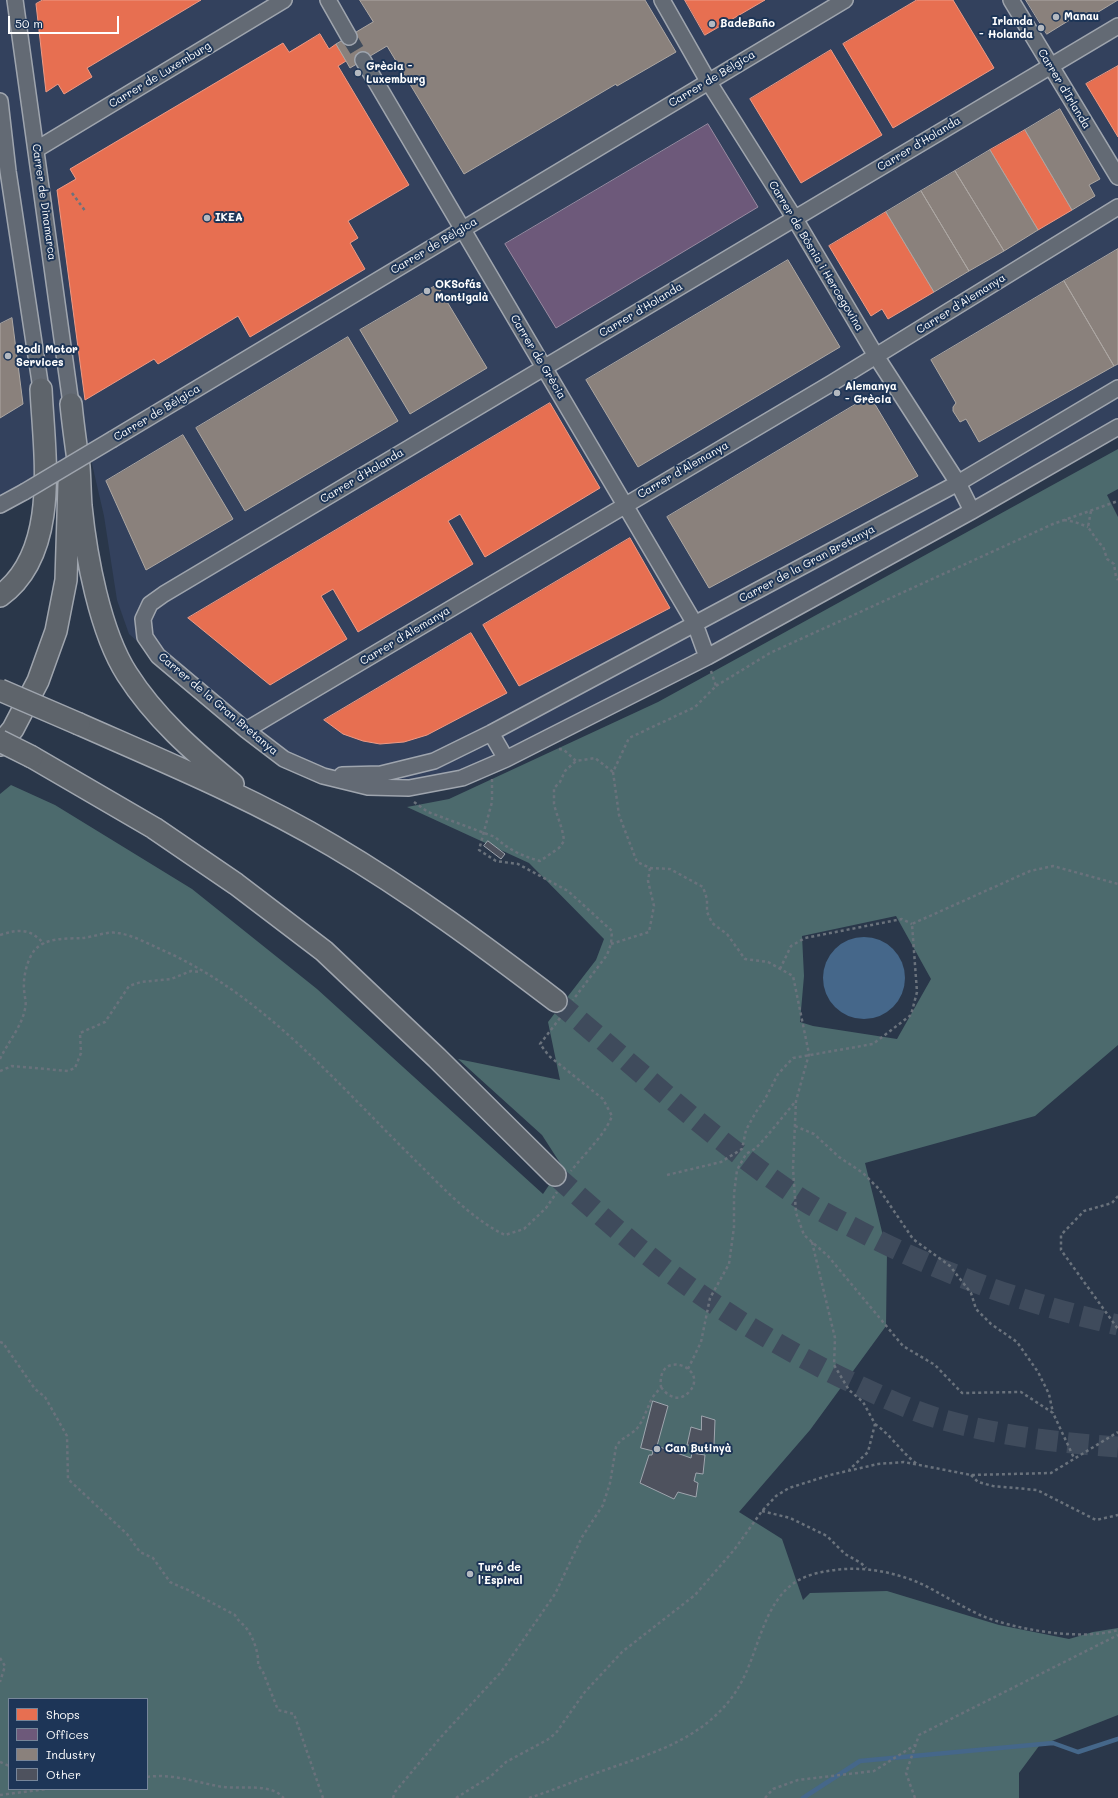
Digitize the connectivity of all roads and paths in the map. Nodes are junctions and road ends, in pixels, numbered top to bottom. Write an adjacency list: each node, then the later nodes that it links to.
1 (15, 0): 13 (street, Carrer de Dinamarca)
2 (284, 0): 13 (street, Carrer de Luxemburg)
3 (328, 0): 8 (street)
4 (662, 0): 11 (street, Carrer de Bòsnia i Hercegovina)
5 (845, 0): 11 (street, Carrer de Bèlgica)
6 (1011, 0): 10 (street, Carrer d'Irlanda)
7 (1118, 26): 10 (street, Carrer d'Holanda)
8 (349, 37)
9 (363, 60): 20 (street, Carrer de Grècia)
10 (1050, 66): 15 (street, Carrer d'Irlanda); 19 (street, Carrer d'Holanda)
11 (708, 81): 19 (street, Carrer de Bòsnia i Hercegovina); 20 (street, Carrer de Bèlgica)
12 (0, 101): 14 (street)
13 (37, 149): 25 (street, Carrer de Dinamarca)
14 (4, 173): 24 (street)
15 (1118, 177)
16 (72, 193): 18 (path)
17 (1118, 207): 21 (street, Carrer d'Alemanya)
18 (86, 212)
19 (795, 219): 21 (street, Carrer de Bòsnia i Hercegovina); 22 (street, Carrer d'Holanda)
20 (462, 229): 22 (street, Carrer de Grècia); 30 (street, Carrer de Bèlgica, bridge)
21 (876, 356): 27 (street, Carrer de Bòsnia i Hercegovina); 29 (street, Carrer d'Alemanya)
22 (544, 368): 29 (street, Carrer de Grècia); 37 (street, Carrer d'Holanda)
23 (1118, 388): 27 (street, Carrer de la Gran Bretanya)
24 (41, 389): 33 (highway); 38 (highway)
25 (71, 404): 33 (highway); 54 (highway)
26 (1118, 427): 31 (street, Carrer de la Gran Bretanya)
27 (958, 483): 31 (street, Carrer de Bòsnia i Hercegovina); 39 (street, Carrer de la Gran Bretanya)
28 (1118, 501): 32 (path)
29 (626, 504): 39 (street, Carrer de Grècia); 43 (street, Carrer d'Alemanya)
30 (0, 505)
31 (972, 511): 40 (street, Carrer de la Gran Bretanya)
32 (1092, 511): 34 (path); 35 (path)
33 (67, 516): 47 (highway)
34 (1063, 520): 35 (path); 41 (path)
35 (1088, 527): 36 (path)
36 (1118, 580)
37 (164, 594): 43 (street, Carrer de la Gran Bretanya)
38 (0, 596)
39 (695, 624): 40 (street, Carrer de Grècia); 44 (street, Carrer de la Gran Bretanya)
40 (707, 657): 41 (path); 46 (street, Carrer de la Gran Bretanya)
41 (716, 686): 51 (path)
42 (0, 690): 54 (highway, bridge)
43 (246, 730): 52 (street, Carrer de la Gran Bretanya)
44 (491, 733): 48 (street); 52 (street, Carrer de la Gran Bretanya)
45 (0, 740): 73 (highway, bridge)
46 (538, 742): 48 (street, Carrer de la Gran Bretanya); 49 (path)
47 (0, 746)
48 (506, 759): 50 (street, Carrer de la Gran Bretanya)
49 (576, 761): 51 (path); 55 (path)
50 (492, 765): 53 (street, Carrer de la Gran Bretanya); 55 (path)
51 (613, 772): 56 (path)
52 (322, 776): 53 (street, Carrer de la Gran Bretanya)
53 (408, 788): 55 (path)
54 (258, 805): 64 (highway)
55 (484, 834): 61 (path)
56 (650, 868): 61 (path); 62 (path)
57 (1118, 884): 58 (path)
58 (912, 924): 62 (path); 65 (path)
59 (0, 935): 60 (path)
60 (44, 944): 63 (path); 66 (path)
61 (612, 944): 64 (path)
62 (780, 969): 65 (path)
63 (203, 973): 67 (path); 73 (path)
64 (563, 1007): 73 (path)
65 (809, 1054): 68 (path); 70 (path)
66 (0, 1059)
67 (0, 1071)
68 (796, 1101): 69 (path); 71 (path)
69 (795, 1126): 75 (path); 80 (path)
70 (742, 1148): 71 (path); 72 (path)
71 (746, 1154): 78 (path)
72 (668, 1175)
73 (562, 1178)
74 (1118, 1196): 76 (path)
75 (812, 1242): 80 (path); 81 (path)
76 (1118, 1329)
77 (0, 1342): 99 (path)
78 (688, 1369): 79 (path); 79 (path)
79 (661, 1387): 100 (path)
80 (1053, 1413): 83 (path)
81 (875, 1424): 84 (path); 85 (path)
82 (1118, 1432): 83 (path)
83 (1074, 1458): 86 (path)
84 (917, 1464): 85 (path); 86 (path)
85 (848, 1470): 87 (path)
86 (971, 1475): 88 (path)
87 (762, 1511): 89 (path); 101 (path)
88 (1118, 1515)
89 (867, 1569): 90 (path); 102 (path)
90 (1118, 1630)
91 (1118, 1635): 94 (path)
92 (0, 1658): 93 (path)
93 (0, 1682)
94 (916, 1745): 103 (path); 104 (path)
95 (148, 1777): 98 (path)
96 (39, 1790): 97 (path)
97 (0, 1795)
98 (284, 1798)
99 (323, 1798)
100 (393, 1798)
101 (456, 1798)
102 (529, 1798)
103 (765, 1798)
104 (915, 1798)

